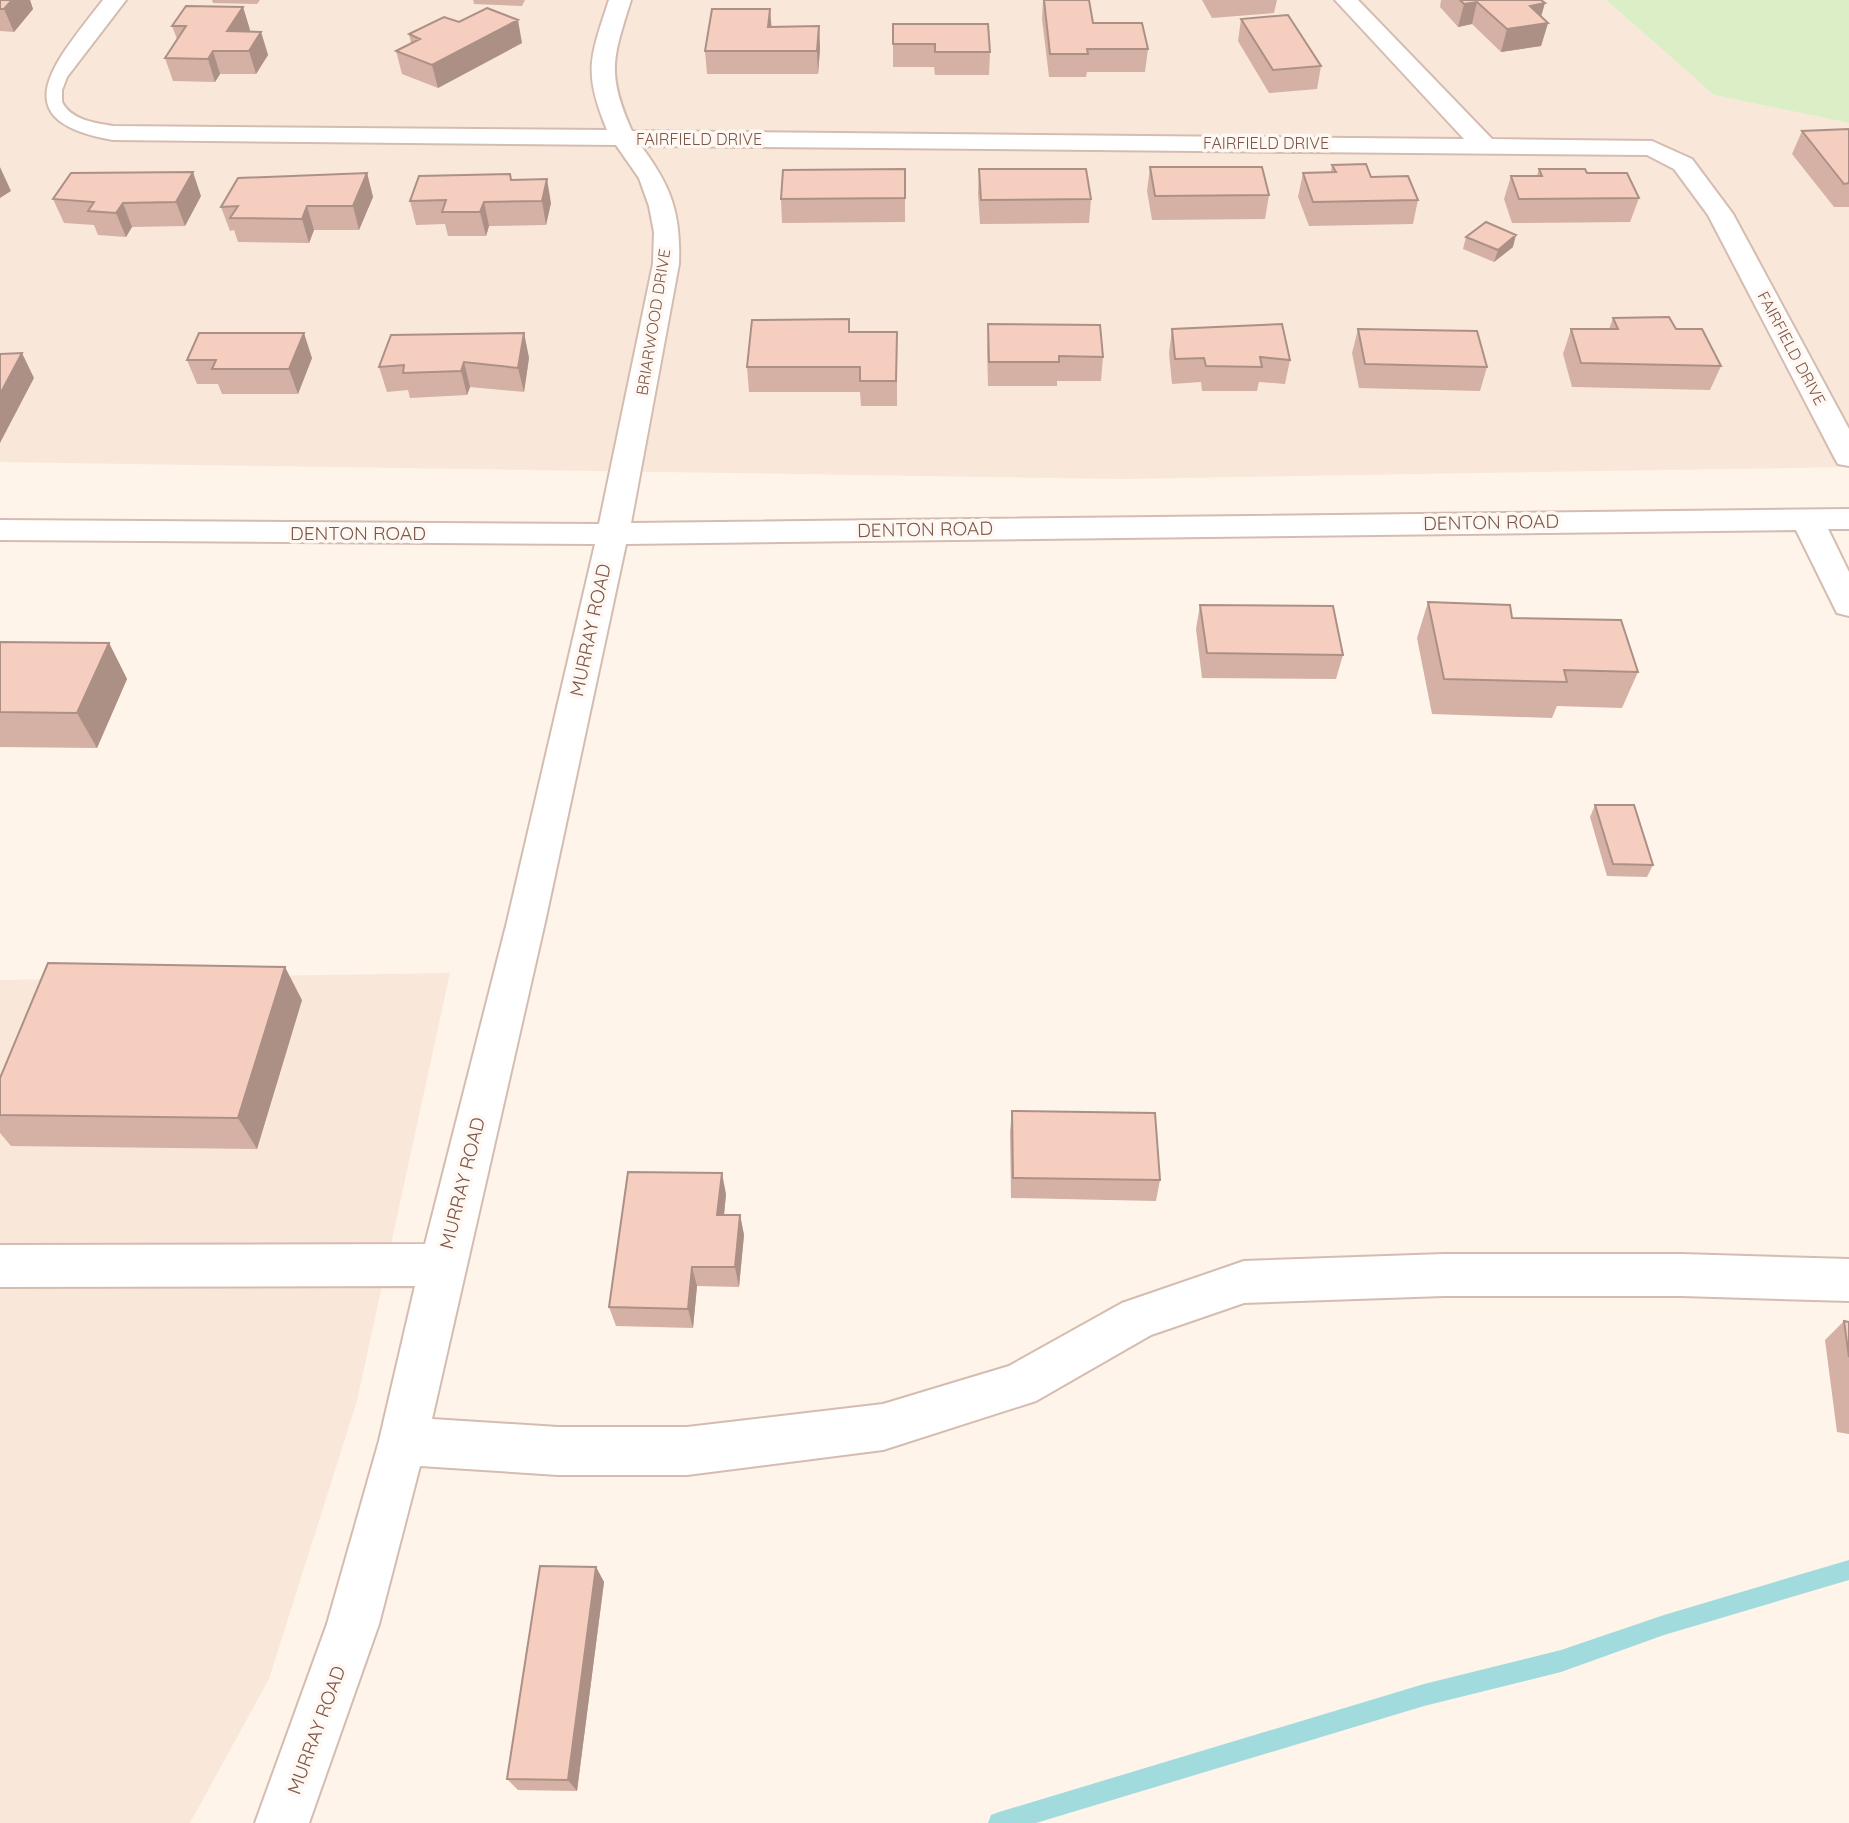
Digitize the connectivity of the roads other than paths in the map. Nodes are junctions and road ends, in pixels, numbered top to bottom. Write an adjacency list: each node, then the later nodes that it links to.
1 (116, 0): 4 (street, FAIRFIELD DRIVE)
2 (620, 0): 4 (street, BRIARWOOD DRIVE)
3 (1346, 0): 5 (street)
4 (623, 138): 5 (street, FAIRFIELD DRIVE); 10 (street, BRIARWOOD DRIVE)
5 (1484, 145): 6 (street, FAIRFIELD DRIVE)
6 (1849, 457)
7 (1808, 519): 8 (street, DENTON ROAD); 10 (street, DENTON ROAD); 11 (street)
8 (1849, 519)
9 (0, 530): 10 (street, DENTON ROAD)
10 (611, 534): 12 (street, MURRAY ROAD)
11 (1849, 605)
12 (442, 1265): 13 (street); 15 (street, MURRAY ROAD)
13 (0, 1266)
14 (1849, 1280): 15 (street)
15 (403, 1441): 16 (street, MURRAY ROAD)
16 (282, 1823)

